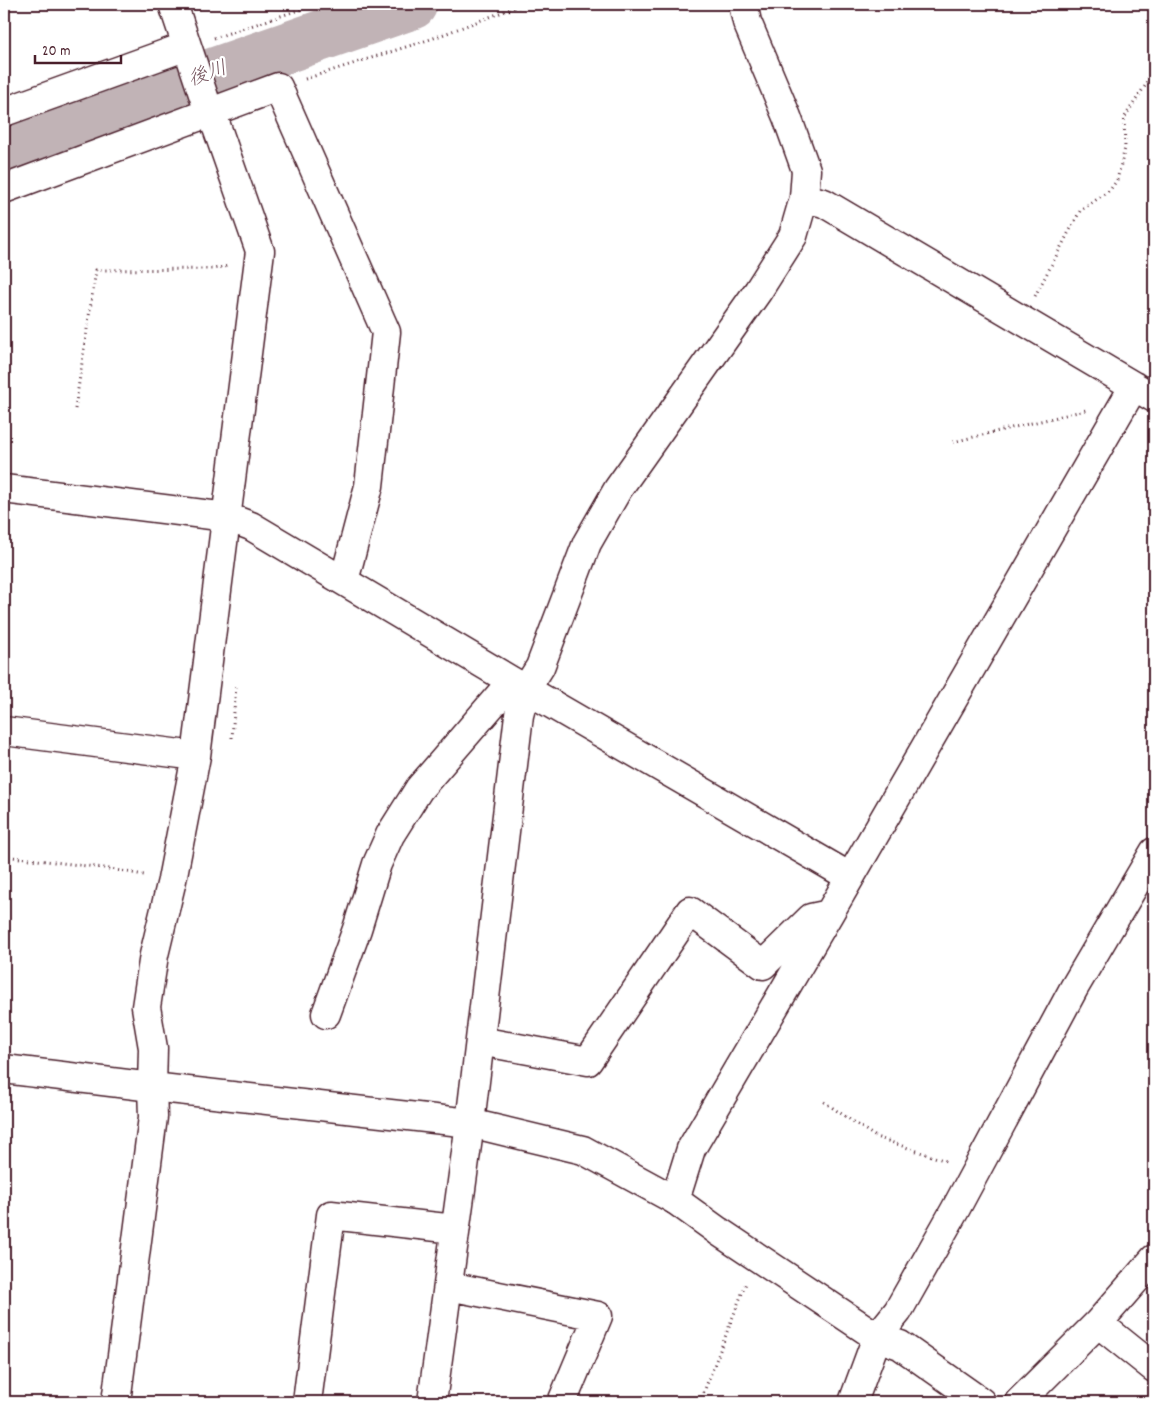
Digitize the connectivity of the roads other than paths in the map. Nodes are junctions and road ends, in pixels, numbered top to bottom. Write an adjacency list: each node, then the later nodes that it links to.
1 (173, 4): 3 (street)
2 (743, 4): 7 (street)
3 (190, 55): 4 (street); 5 (street)
4 (206, 103): 6 (street); 10 (street); 11 (street)
5 (4, 112)
6 (4, 190)
7 (804, 198): 8 (street); 12 (street)
8 (1144, 392): 16 (street)
9 (4, 489): 10 (street)
10 (227, 517): 11 (street); 14 (street)
11 (344, 580): 12 (street)
12 (518, 684): 16 (street); 18 (street); 19 (street)
13 (4, 731): 14 (street)
14 (196, 756): 21 (street)
15 (1154, 852): 28 (street)
16 (850, 877): 17 (street)
17 (829, 914): 19 (street); 23 (street)
18 (326, 1014)
19 (480, 1041): 22 (street)
20 (4, 1069): 21 (street)
21 (152, 1087): 22 (street); 30 (street)
22 (470, 1123): 23 (street); 24 (street)
23 (675, 1200): 28 (street)
24 (455, 1229): 26 (street); 31 (street)
25 (1154, 1259): 27 (street)
26 (449, 1286): 32 (street); 33 (street)
27 (1098, 1323): 29 (street); 36 (street)
28 (877, 1337): 34 (street); 35 (street)
29 (1154, 1368)
30 (116, 1402)
31 (307, 1402)
32 (432, 1402)
33 (562, 1402)
34 (853, 1402)
35 (982, 1402)
36 (1018, 1402)

